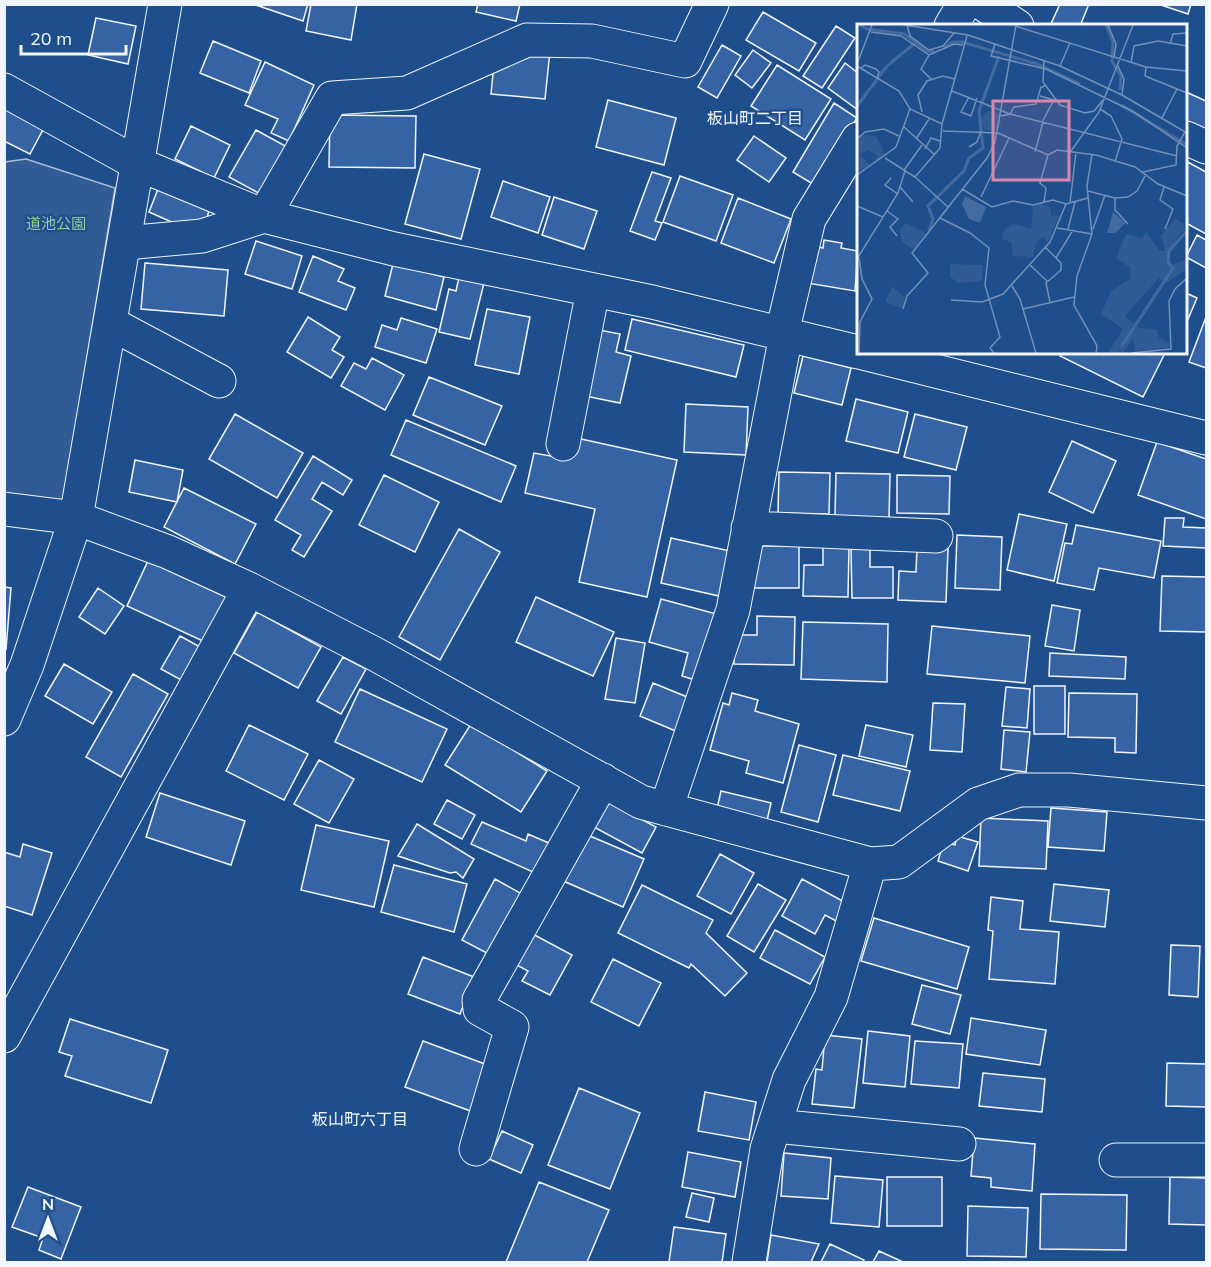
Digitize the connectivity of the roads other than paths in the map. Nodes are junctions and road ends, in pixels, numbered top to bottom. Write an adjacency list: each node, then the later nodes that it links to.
1 (165, 4): 11 (street)
2 (712, 4): 12 (street)
3 (964, 4): 5 (street)
4 (983, 4): 6 (street)
5 (952, 24)
6 (1014, 24)
7 (4, 90): 11 (street)
8 (1187, 139): 10 (street)
9 (857, 141): 16 (street)
10 (1206, 147)
11 (138, 164): 12 (street); 13 (street)
12 (264, 216): 13 (street); 14 (street)
13 (125, 243): 15 (street)
14 (593, 290): 16 (street); 21 (street)
15 (110, 323): 19 (street); 23 (street)
16 (784, 334): 17 (street); 24 (street)
17 (857, 352)
18 (867, 354): 20 (street)
19 (219, 381)
20 (1206, 438)
21 (563, 444)
22 (4, 509): 23 (street)
23 (76, 518): 26 (street); 27 (street)
24 (748, 528): 25 (street); 30 (street)
25 (936, 536)
26 (249, 589): 28 (street); 32 (street)
27 (4, 719)
28 (603, 780): 30 (street); 35 (street)
29 (1206, 803): 31 (street)
30 (666, 809): 31 (street)
31 (870, 864): 33 (street)
32 (4, 1036)
33 (774, 1126): 34 (street); 38 (street)
34 (959, 1144)
35 (476, 1149)
36 (1116, 1160): 37 (street)
37 (1206, 1160)
38 (749, 1263)

